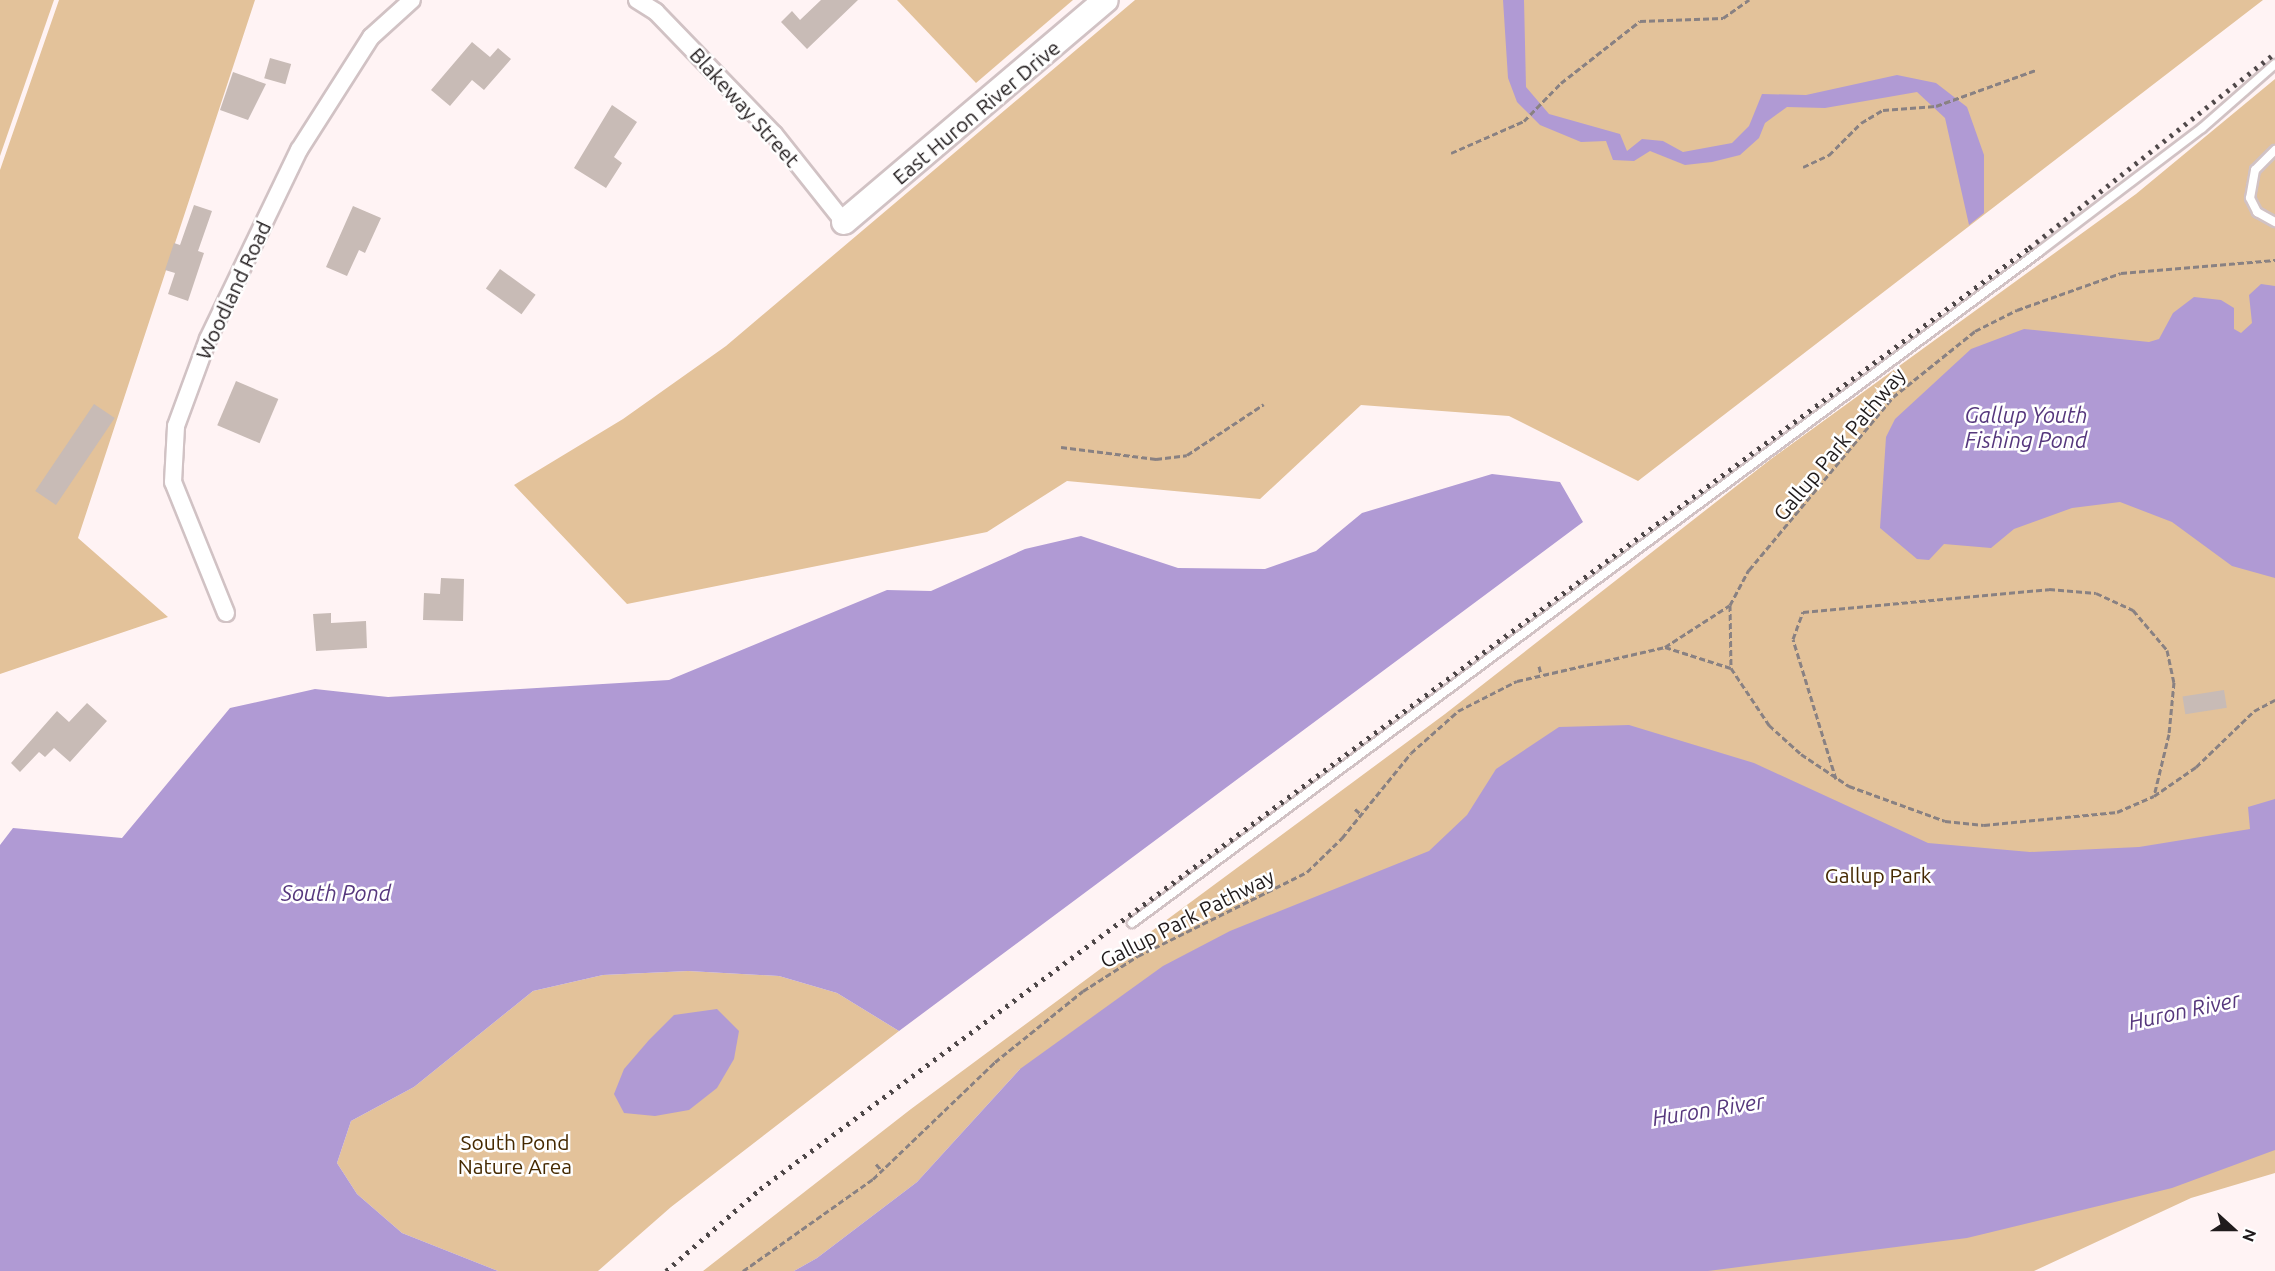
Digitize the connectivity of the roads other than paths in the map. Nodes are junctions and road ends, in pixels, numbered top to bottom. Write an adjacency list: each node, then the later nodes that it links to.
1 (412, 0): 8 (street, Woodland Road)
2 (637, 0): 6 (street, Blakeway Street)
3 (1106, 0): 6 (main road, East Huron River Drive)
4 (2275, 64): 9 (lane)
5 (2275, 150): 7 (lane)
6 (844, 222)
7 (2275, 222)
8 (226, 613)
9 (1132, 923)

